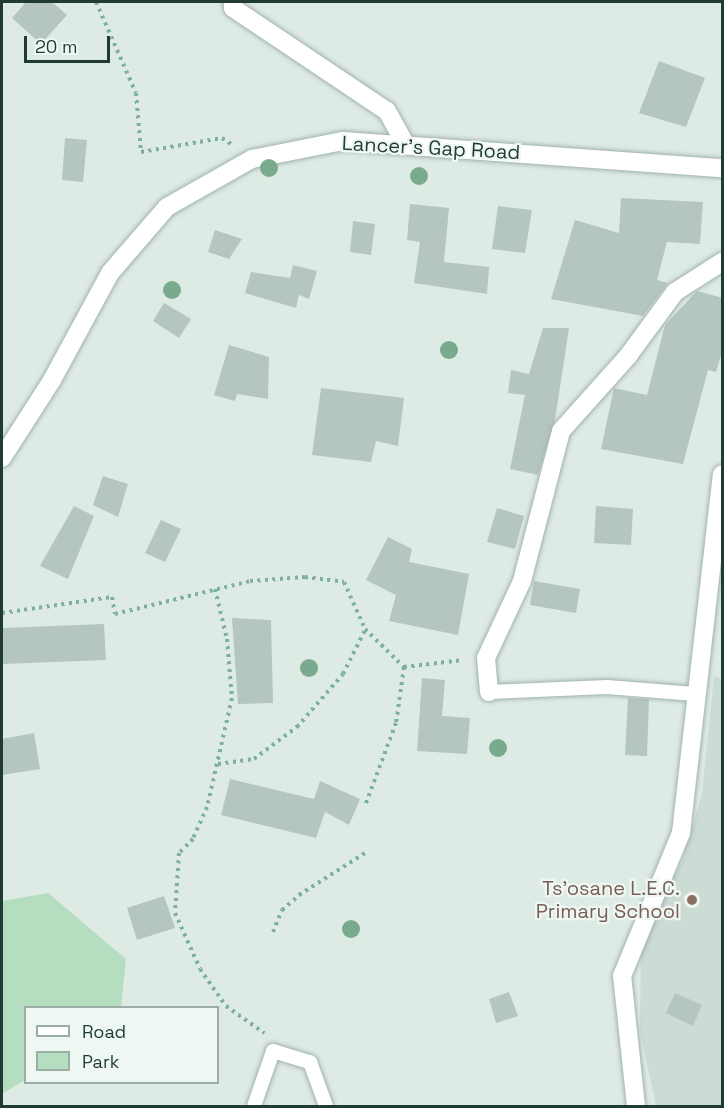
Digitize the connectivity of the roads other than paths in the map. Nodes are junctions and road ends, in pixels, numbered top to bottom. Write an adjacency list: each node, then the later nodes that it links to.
1 (232, 2): 2 (street)
2 (406, 146): 3 (street, Lancer's Gap Road); 5 (street, Lancer's Gap Road)
3 (723, 168)
4 (723, 262): 7 (street)
5 (2, 458)
6 (723, 474): 8 (street)
7 (489, 692): 8 (lane)
8 (695, 694): 11 (street)
9 (254, 1107): 10 (lane)
10 (326, 1107)
11 (636, 1107)

